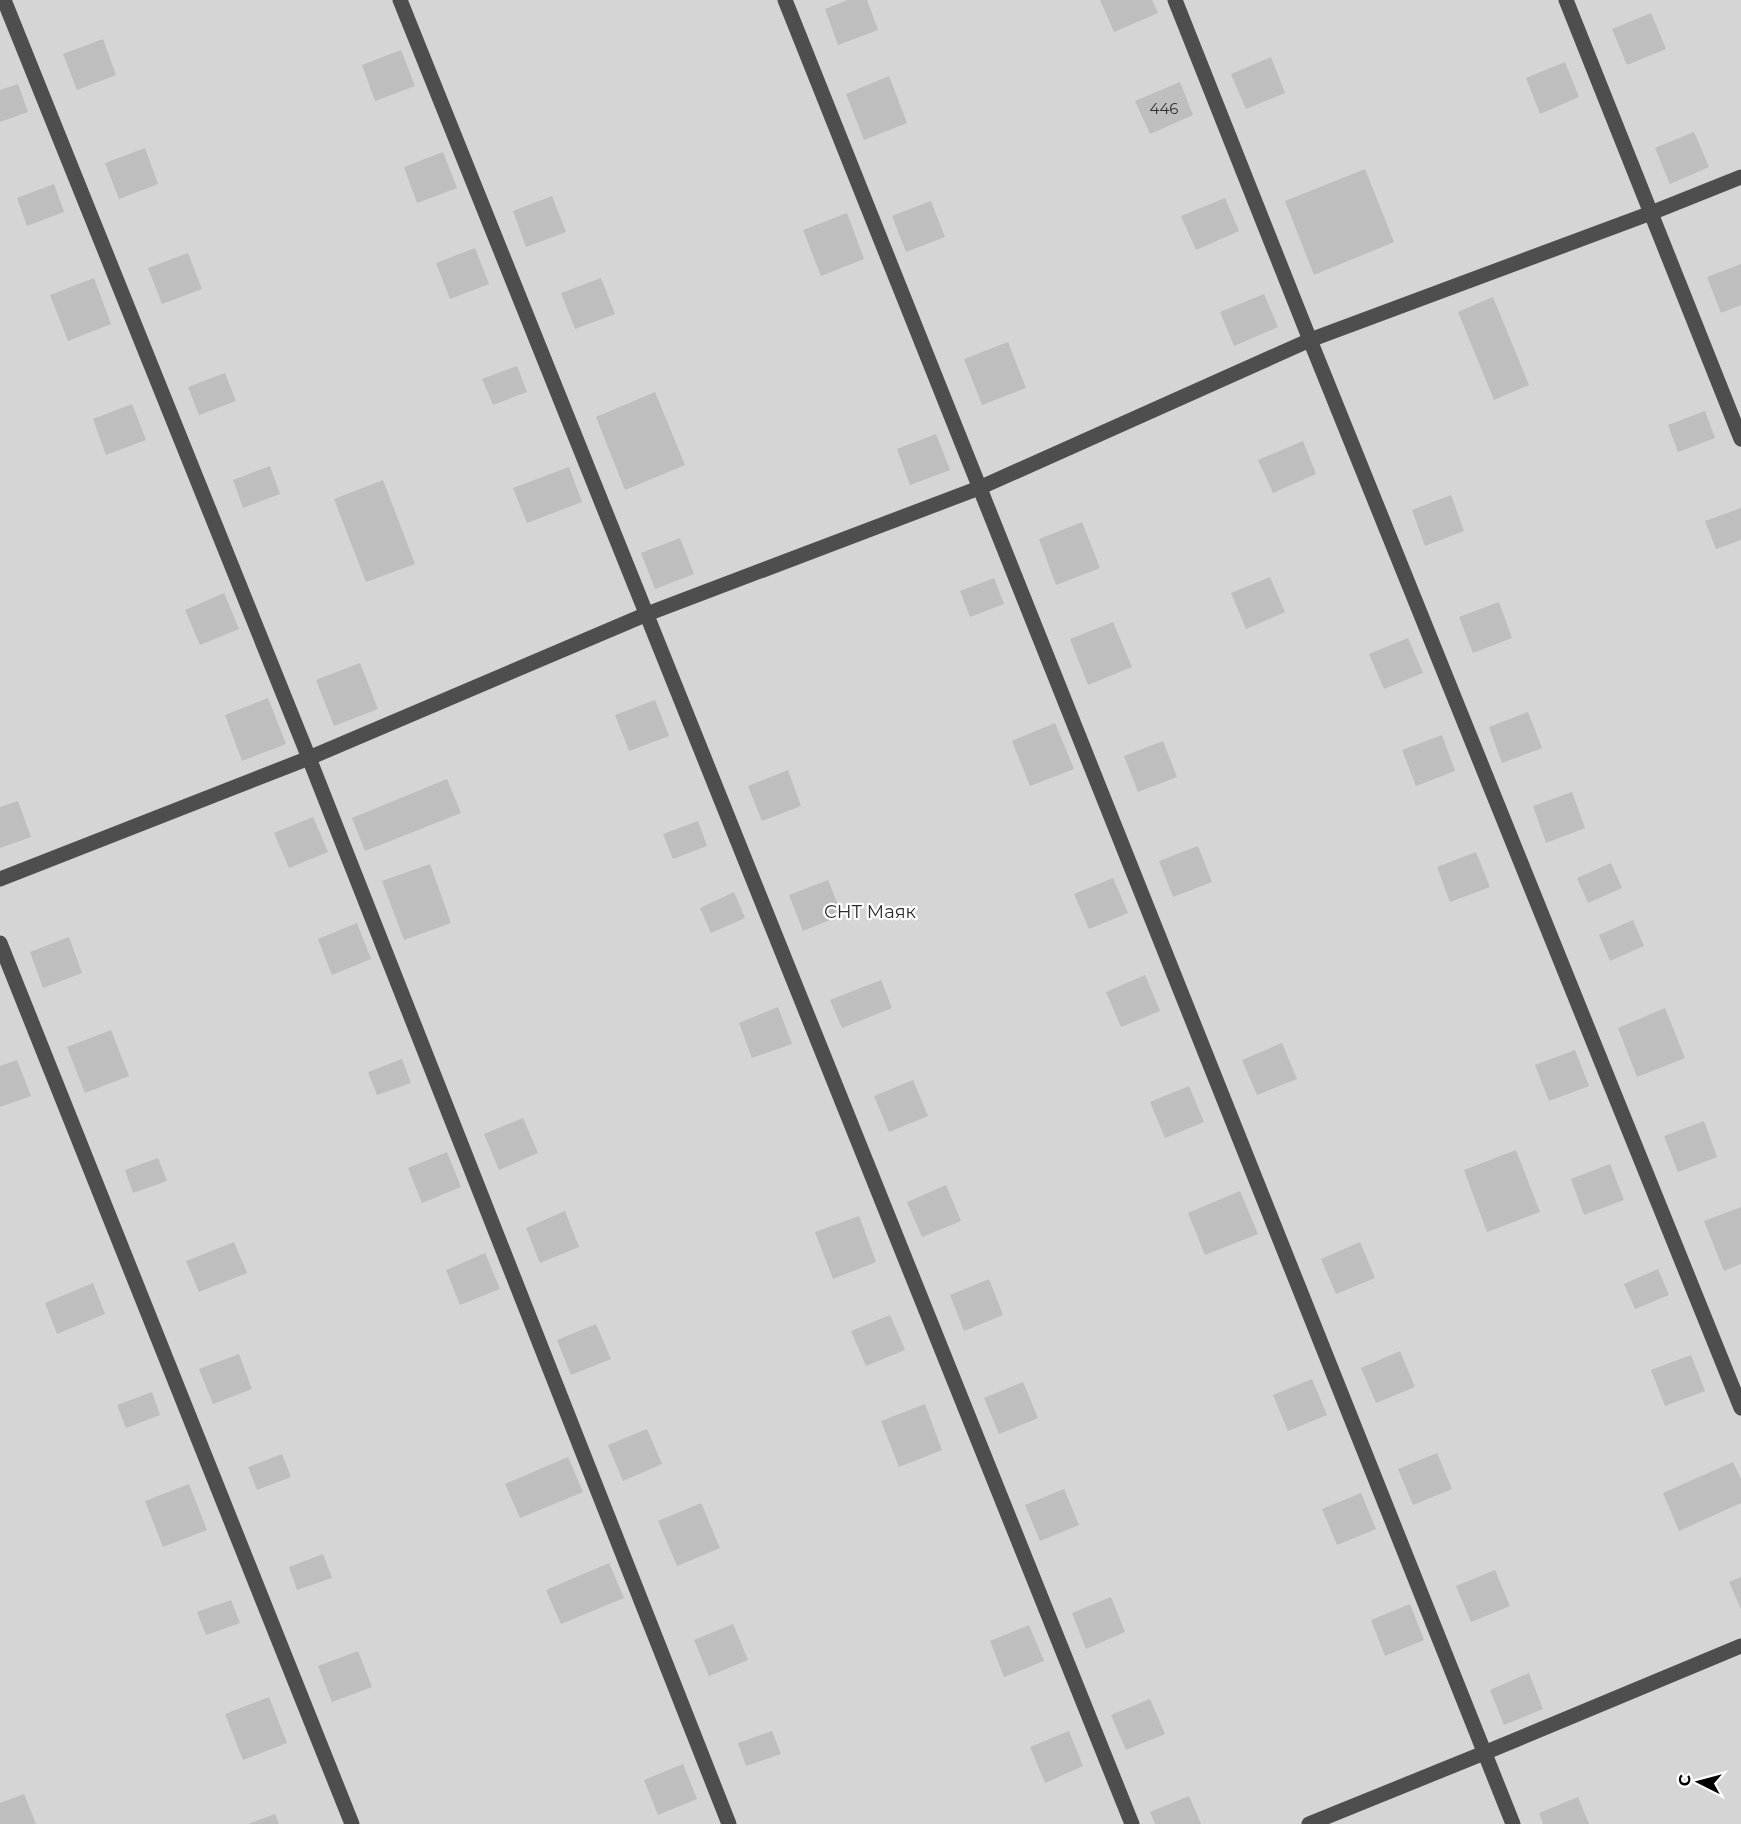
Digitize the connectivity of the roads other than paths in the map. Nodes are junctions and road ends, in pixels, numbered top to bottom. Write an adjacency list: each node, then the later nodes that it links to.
1 (4, 0): 12 (street)
2 (400, 0): 11 (street)
3 (785, 0): 10 (street)
4 (1175, 0): 8 (street)
5 (1566, 0): 7 (street)
6 (1741, 177): 7 (street)
7 (1651, 213): 8 (street); 9 (street)
8 (1310, 340): 10 (street); 15 (street)
9 (1741, 439)
10 (979, 488): 11 (street); 17 (street)
11 (647, 614): 12 (street); 20 (street)
12 (309, 758): 13 (street); 19 (street)
13 (0, 879)
14 (0, 943): 18 (street)
15 (1741, 1408)
16 (1741, 1646): 17 (street)
17 (1484, 1754): 21 (street); 22 (street)
18 (352, 1824)
19 (729, 1824)
20 (1132, 1824)
21 (1309, 1824)
22 (1513, 1824)

